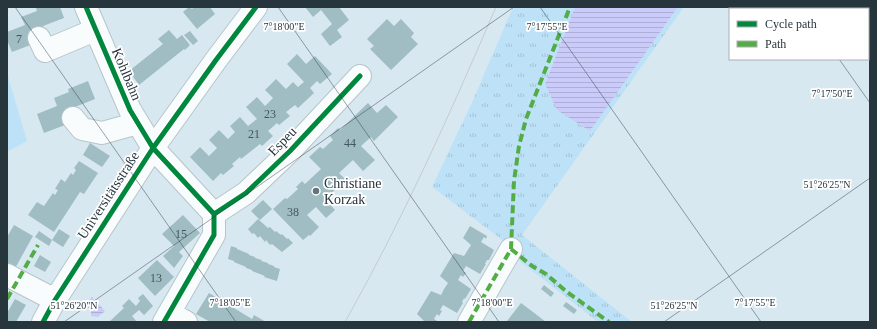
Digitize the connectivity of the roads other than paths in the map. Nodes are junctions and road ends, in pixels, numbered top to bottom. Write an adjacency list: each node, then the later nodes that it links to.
1 (86, 7): 3 (street, Kohlbahn)
2 (256, 7): 8 (street, Universitätsstraße)
3 (95, 30): 4 (street); 7 (street, Kohlbahn)
4 (40, 38)
5 (360, 76): 9 (street, Espeu)
6 (73, 118): 7 (street)
7 (138, 123): 8 (street, Kohlbahn)
8 (152, 148): 9 (street); 12 (street, Universitätsstraße)
9 (214, 214): 13 (street)
10 (511, 249): 14 (street)
11 (7, 275): 12 (street)
12 (55, 300): 15 (street, Universitätsstraße)
13 (173, 319)
14 (471, 321)
15 (43, 322)

